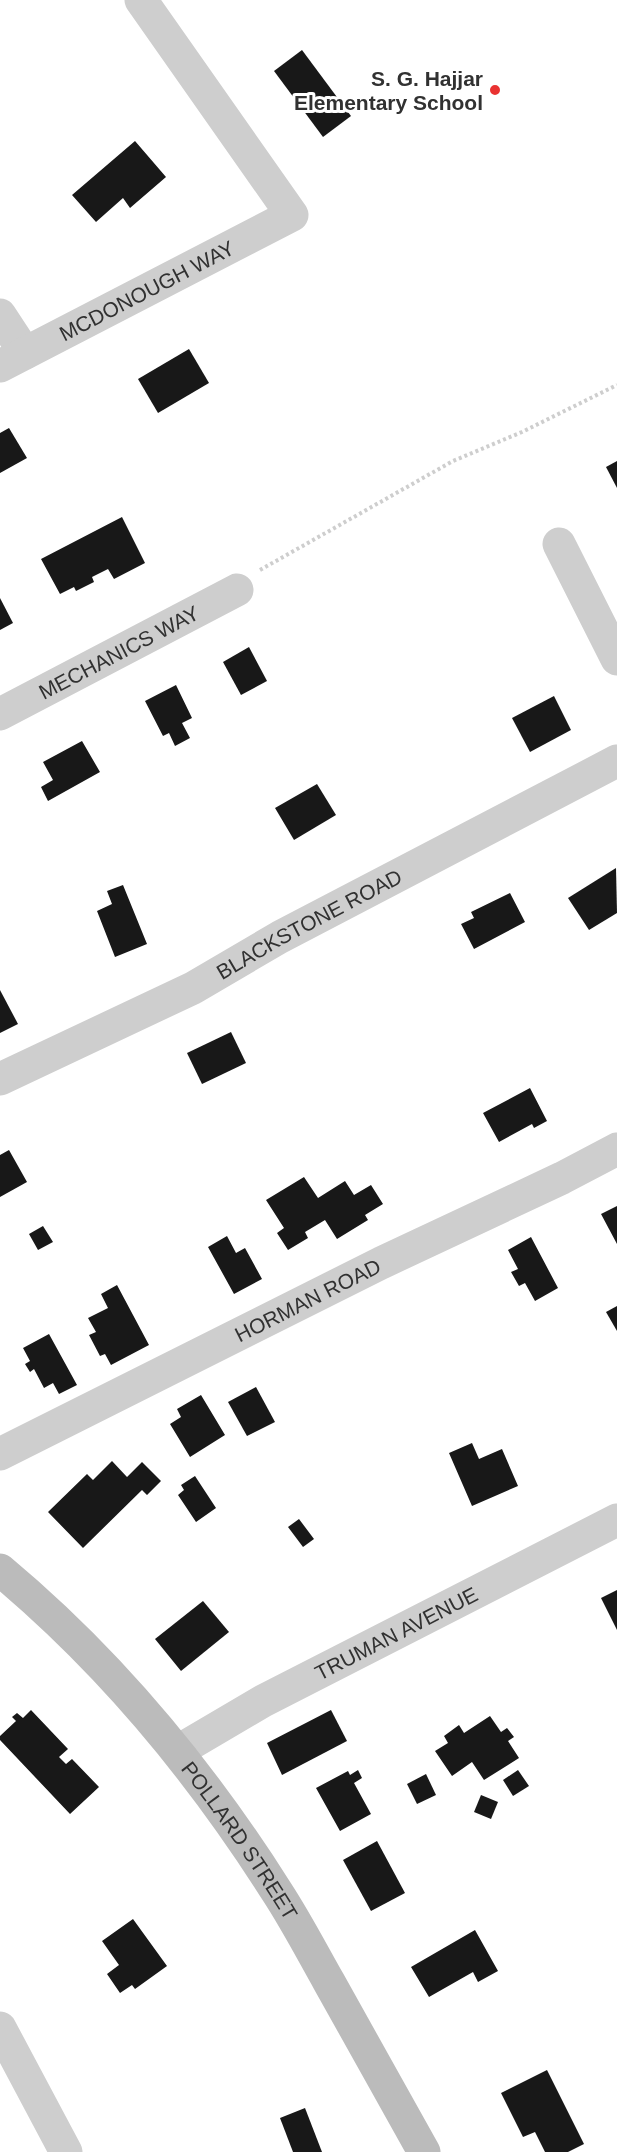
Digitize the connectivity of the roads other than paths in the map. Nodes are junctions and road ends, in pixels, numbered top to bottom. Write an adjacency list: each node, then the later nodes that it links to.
1 (141, 0): 3 (street, MCDONOUGH WAY)
2 (0, 315): 3 (street)
3 (13, 359)
4 (559, 544): 6 (street)
5 (237, 590): 7 (street, MECHANICS WAY)
6 (617, 659)
7 (0, 714)
8 (617, 761): 9 (street, BLACKSTONE ROAD)
9 (0, 1079)
10 (617, 1149): 11 (street, HORMAN ROAD)
11 (0, 1454)
12 (617, 1520): 14 (street, TRUMAN AVENUE)
13 (0, 1570): 14 (street, POLLARD STREET)
14 (178, 1751): 17 (street, POLLARD STREET)
15 (0, 2028): 16 (street)
16 (66, 2152)
17 (424, 2152)

